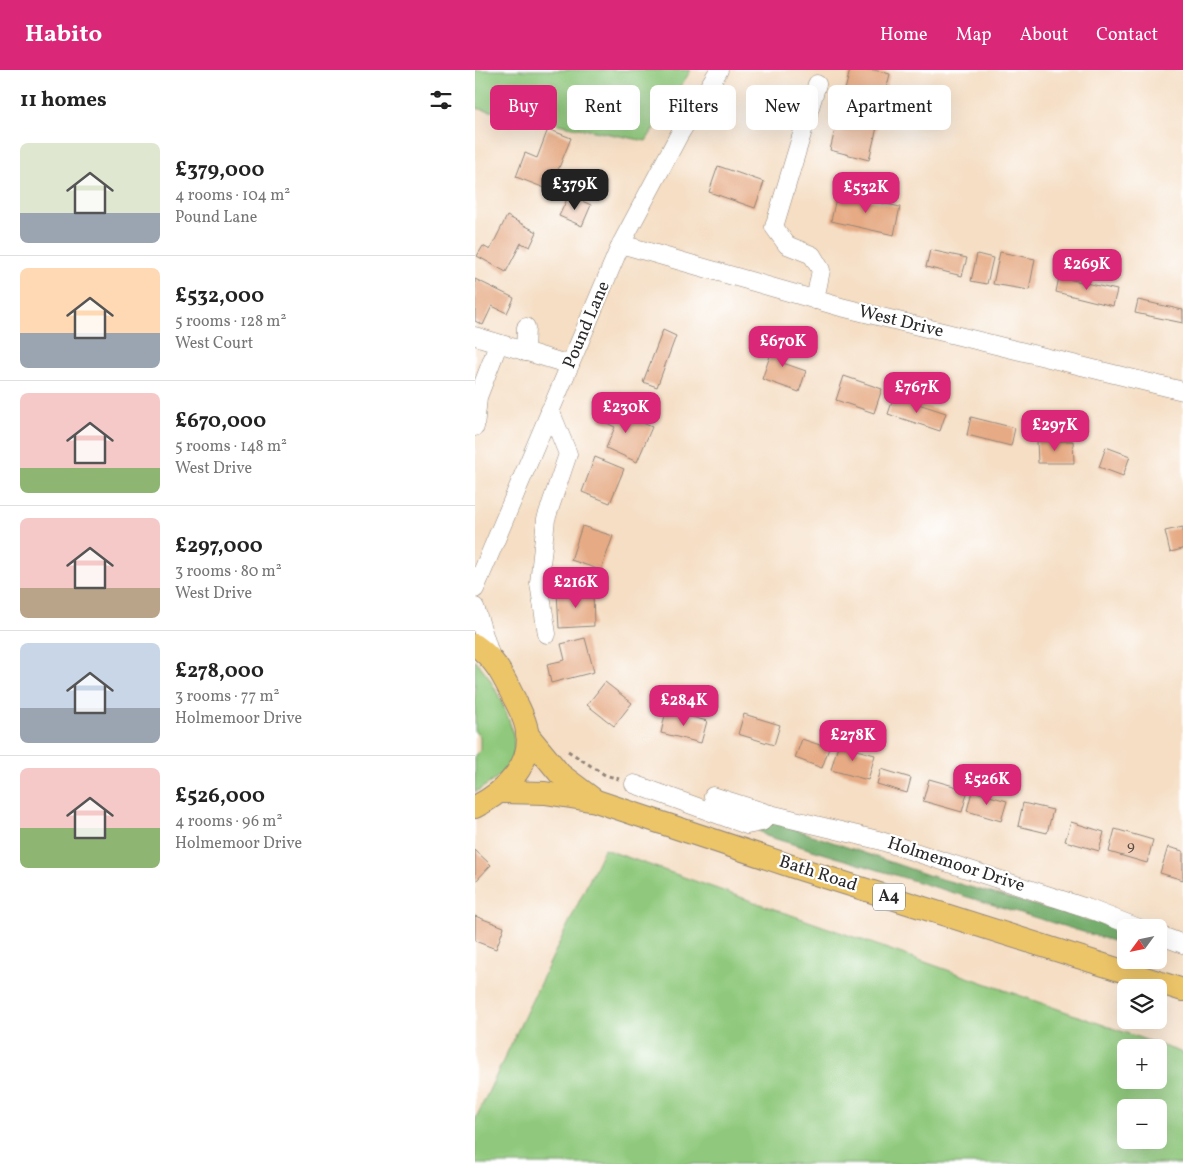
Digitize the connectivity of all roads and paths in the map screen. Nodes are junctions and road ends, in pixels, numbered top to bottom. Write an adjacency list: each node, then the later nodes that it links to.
1 (719, 70): 3 (street, Pound Lane)
2 (817, 84): 4 (street)
3 (621, 244): 4 (street, West Drive); 9 (street, Pound Lane)
4 (815, 300): 10 (street, West Drive)
5 (526, 327): 8 (street)
6 (475, 336): 7 (street)
7 (498, 345): 8 (street); 11 (street)
8 (525, 352): 9 (street)
9 (570, 365): 12 (street, Pound Lane)
10 (1183, 392)
11 (476, 397): 13 (street)
12 (550, 410): 14 (street, Pound Lane); 16 (street)
13 (475, 427)
14 (475, 589)
15 (475, 607): 17 (street)
16 (547, 634)
17 (483, 651): 18 (main road)
18 (527, 734): 21 (main road); 23 (main road, Bath Road / A4)
19 (563, 748): 20 (path)
20 (634, 784): 25 (street)
21 (502, 792): 23 (main road, Bath Road / A4); 24 (main road)
22 (713, 796): 25 (street, Holmemoor Drive)
23 (596, 800): 29 (main road, Bath Road / A4)
24 (475, 807)
25 (770, 814): 26 (street, Holmemoor Drive)
26 (1117, 920)
27 (1167, 938): 28 (street)
28 (1183, 944)
29 (1183, 990)

